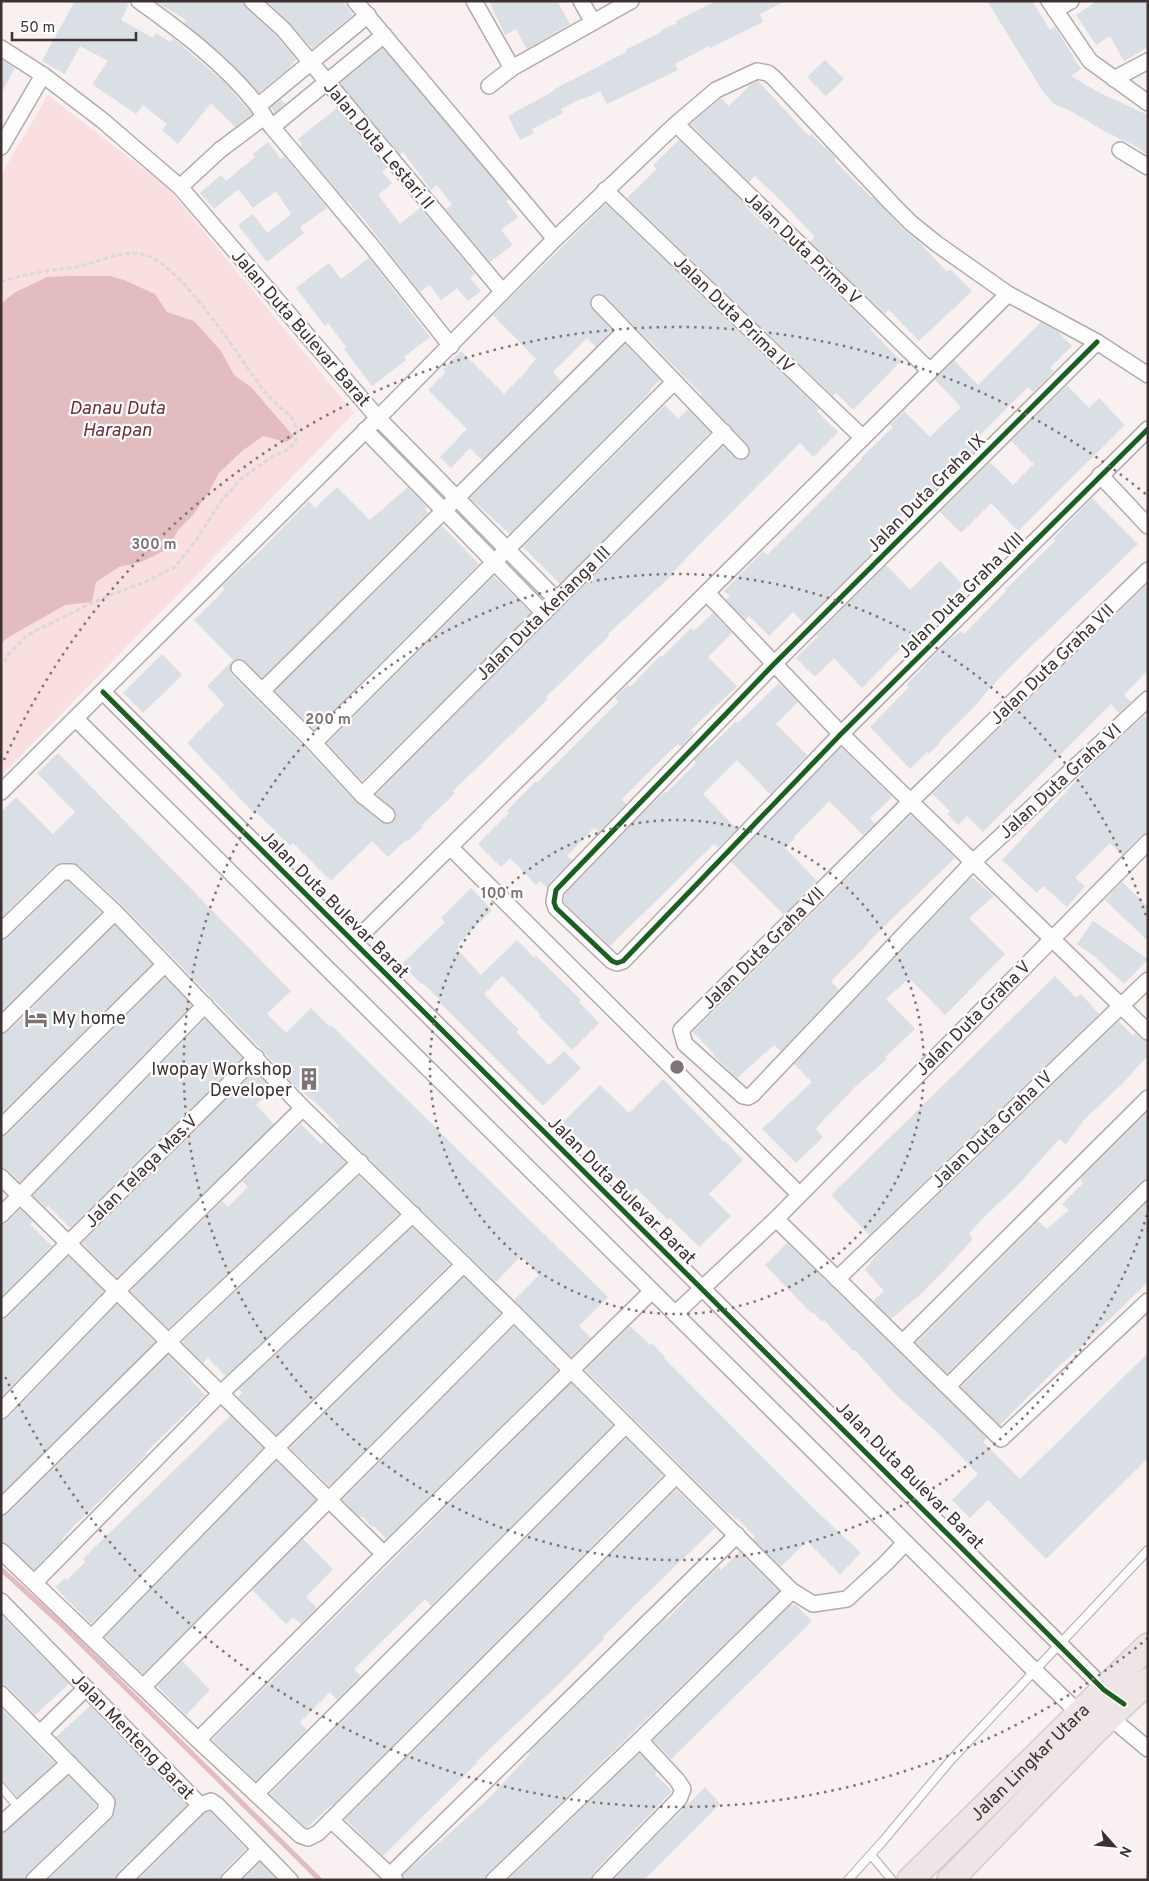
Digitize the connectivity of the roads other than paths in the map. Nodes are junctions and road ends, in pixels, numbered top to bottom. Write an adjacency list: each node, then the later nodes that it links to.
1 (140, 1): 21 (street)
2 (252, 1): 14 (street, Jalan Duta Lestari II)
3 (355, 1): 9 (street)
4 (474, 1): 15 (street)
5 (582, 1): 10 (street)
6 (631, 1): 10 (street)
7 (1071, 1): 8 (street)
8 (1052, 5): 17 (street)
9 (368, 15): 11 (street); 14 (street)
10 (593, 22): 15 (street)
11 (384, 35): 18 (street); 28 (street)
12 (1, 48): 16 (street, Jalan Duta Bulevar Barat)
13 (1148, 61): 17 (street)
14 (310, 62): 18 (street, Jalan Duta Lestari II); 21 (street)
15 (512, 68): 19 (street)
16 (42, 75): 23 (street); 26 (street, Jalan Duta Bulevar Barat)
17 (1114, 79): 20 (street)
18 (326, 81): 21 (street); 29 (street, Jalan Duta Lestari II)
19 (489, 86)
20 (1148, 103)
21 (264, 117): 26 (street); 34 (street)
22 (676, 124): 27 (street); 30 (street); 35 (street, Jalan Duta Prima V)
23 (1, 148)
24 (1120, 150): 25 (street)
25 (1148, 167)
26 (180, 187): 38 (street, Jalan Duta Bulevar Barat)
27 (605, 190): 28 (street); 42 (street, Jalan Duta Prima IV)
28 (555, 238): 29 (street)
29 (502, 291): 34 (street)
30 (1008, 294): 33 (street); 35 (street)
31 (599, 303): 32 (street)
32 (625, 331): 37 (street); 45 (street)
33 (1097, 342): 36 (street); 54 (street, Jalan Duta Graha IX)
34 (451, 346): 38 (street)
35 (930, 371): 42 (street)
36 (1148, 375)
37 (674, 382): 41 (street); 48 (street)
38 (378, 418): 40 (street, Jalan Duta Bulevar Barat); 45 (street)
39 (1148, 429): 44 (street, Jalan Duta Graha VIII)
40 (365, 430): 46 (street); 56 (street, Jalan Duta Bulevar Barat)
41 (724, 432): 43 (street); 52 (street, Jalan Duta Kenanga III)
42 (863, 438): 51 (street)
43 (741, 451)
44 (1100, 475): 47 (street); 60 (street, Jalan Duta Graha VIII)
45 (456, 498): 46 (street); 48 (street)
46 (443, 510): 49 (street); 57 (street)
47 (1148, 526)
48 (508, 550): 49 (street); 52 (street)
49 (494, 562): 53 (street); 61 (street)
50 (1148, 570): 64 (street, Jalan Duta Graha VII)
51 (707, 593): 54 (street); 67 (street)
52 (556, 600): 53 (street, Jalan Duta Kenanga III)
53 (544, 613): 63 (street, Jalan Duta Kenanga III)
54 (774, 664): 60 (street); 60 (street, Jalan Duta Graha IX)
55 (240, 668): 57 (street)
56 (103, 692): 59 (street, Jalan Duta Bulevar Barat); 72 (street, Jalan Duta Bulevar Barat)
57 (262, 692): 61 (street)
58 (1148, 699): 68 (street, Jalan Duta Graha VI)
59 (76, 718): 62 (street, Jalan Duta Bulevar Barat); 94 (street)
60 (841, 734): 64 (street)
61 (314, 743): 63 (street)
62 (1, 792)
63 (362, 795): 65 (street)
64 (911, 801): 68 (street); 68 (street, Jalan Duta Graha VII)
65 (387, 815)
66 (1148, 842): 71 (street, Jalan Duta Graha V)
67 (450, 847): 72 (street); 86 (street)
68 (972, 863): 71 (street)
69 (115, 912): 70 (street); 73 (street); 77 (street)
70 (1, 931)
71 (1051, 940): 76 (street); 86 (street, Jalan Duta Graha V)
72 (354, 942): 95 (street, Jalan Duta Bulevar Barat)
73 (165, 964): 75 (street); 82 (street)
74 (1148, 980): 76 (street, Jalan Duta Graha IV)
75 (205, 1005): 79 (street); 87 (street)
76 (1121, 1005): 78 (street); 93 (street, Jalan Duta Graha IV)
77 (1, 1025)
78 (1148, 1032)
79 (256, 1057): 81 (street); 91 (street, Jalan Telaga Mas V)
80 (1148, 1098): 102 (street)
81 (303, 1108): 83 (street); 96 (street)
82 (1, 1127)
83 (360, 1162): 88 (street); 101 (street)
84 (1, 1178): 87 (street)
85 (1148, 1188): 104 (street)
86 (799, 1194): 90 (street, Jalan Duta Graha V)
87 (20, 1196): 89 (street); 91 (street)
88 (413, 1214): 92 (street); 105 (street)
89 (1, 1215)
90 (776, 1219): 93 (street); 95 (street, Jalan Duta Graha V)
91 (68, 1243): 96 (street); 98 (street, Jalan Telaga Mas V)
92 (464, 1264): 100 (street); 108 (street)
93 (837, 1279): 102 (street)
94 (652, 1291): 99 (street); 103 (street)
95 (699, 1291): 99 (street, Jalan Duta Graha V); 122 (street, Jalan Duta Bulevar Barat)
96 (116, 1292): 101 (street); 106 (street)
97 (1148, 1301): 104 (street)
98 (1, 1310)
99 (677, 1312): 113 (street)
100 (514, 1313): 103 (street); 110 (street)
101 (169, 1341): 105 (street); 111 (street)
102 (903, 1342): 104 (street)
103 (571, 1370): 107 (street); 116 (street)
104 (948, 1386)
105 (221, 1394): 108 (street); 117 (street)
106 (1, 1411)
107 (626, 1425): 109 (street); 136 (street)
108 (276, 1448): 110 (street); 120 (street)
109 (676, 1476): 112 (street); 139 (street)
110 (329, 1500): 116 (street); 126 (street)
111 (1, 1507)
112 (737, 1535): 118 (street); 143 (street)
113 (905, 1542): 118 (street); 123 (street)
114 (1148, 1550): 122 (lane)
115 (1, 1551): 117 (street)
116 (384, 1554): 131 (street)
117 (34, 1582): 120 (street)
118 (792, 1591): 132 (street)
119 (1, 1601): 127 (street, Jalan Menteng Barat)
120 (92, 1637): 126 (street)
121 (1148, 1646): 125 (main road, Jalan Lingkar Utara)
122 (1064, 1648): 123 (lane); 125 (street, Jalan Duta Bulevar Barat)
123 (1040, 1676): 129 (street); 142 (lane)
124 (1148, 1681): 129 (main road, Jalan Lingkar Utara)
125 (1100, 1684): 129 (main road, Jalan Lingkar Utara); 129 (street, Jalan Duta Bulevar Barat)
126 (143, 1687): 131 (street)
127 (86, 1688): 130 (street); 137 (street, Jalan Menteng Barat)
128 (1, 1694): 130 (street)
129 (1096, 1714): 133 (street); 152 (main road, Jalan Lingkar Utara); 153 (main road, Jalan Lingkar Utara)
130 (40, 1733): 134 (street)
131 (198, 1740): 136 (street)
132 (640, 1740): 148 (street); 149 (street)
133 (1148, 1749)
134 (69, 1763): 138 (street); 144 (street)
135 (1, 1787): 138 (lane)
136 (256, 1794): 139 (street)
137 (200, 1805): 141 (street, Jalan Menteng Barat); 145 (street)
138 (20, 1808): 140 (street)
139 (330, 1820): 143 (street)
140 (1, 1824)
141 (260, 1849): 146 (street); 147 (street, Jalan Menteng Barat)
142 (871, 1855): 150 (lane); 151 (lane)
143 (393, 1877)
144 (34, 1880)
145 (124, 1880)
146 (228, 1880)
147 (290, 1880)
148 (494, 1880)
149 (600, 1880)
150 (848, 1880)
151 (892, 1880)
152 (910, 1880)
153 (950, 1880)

